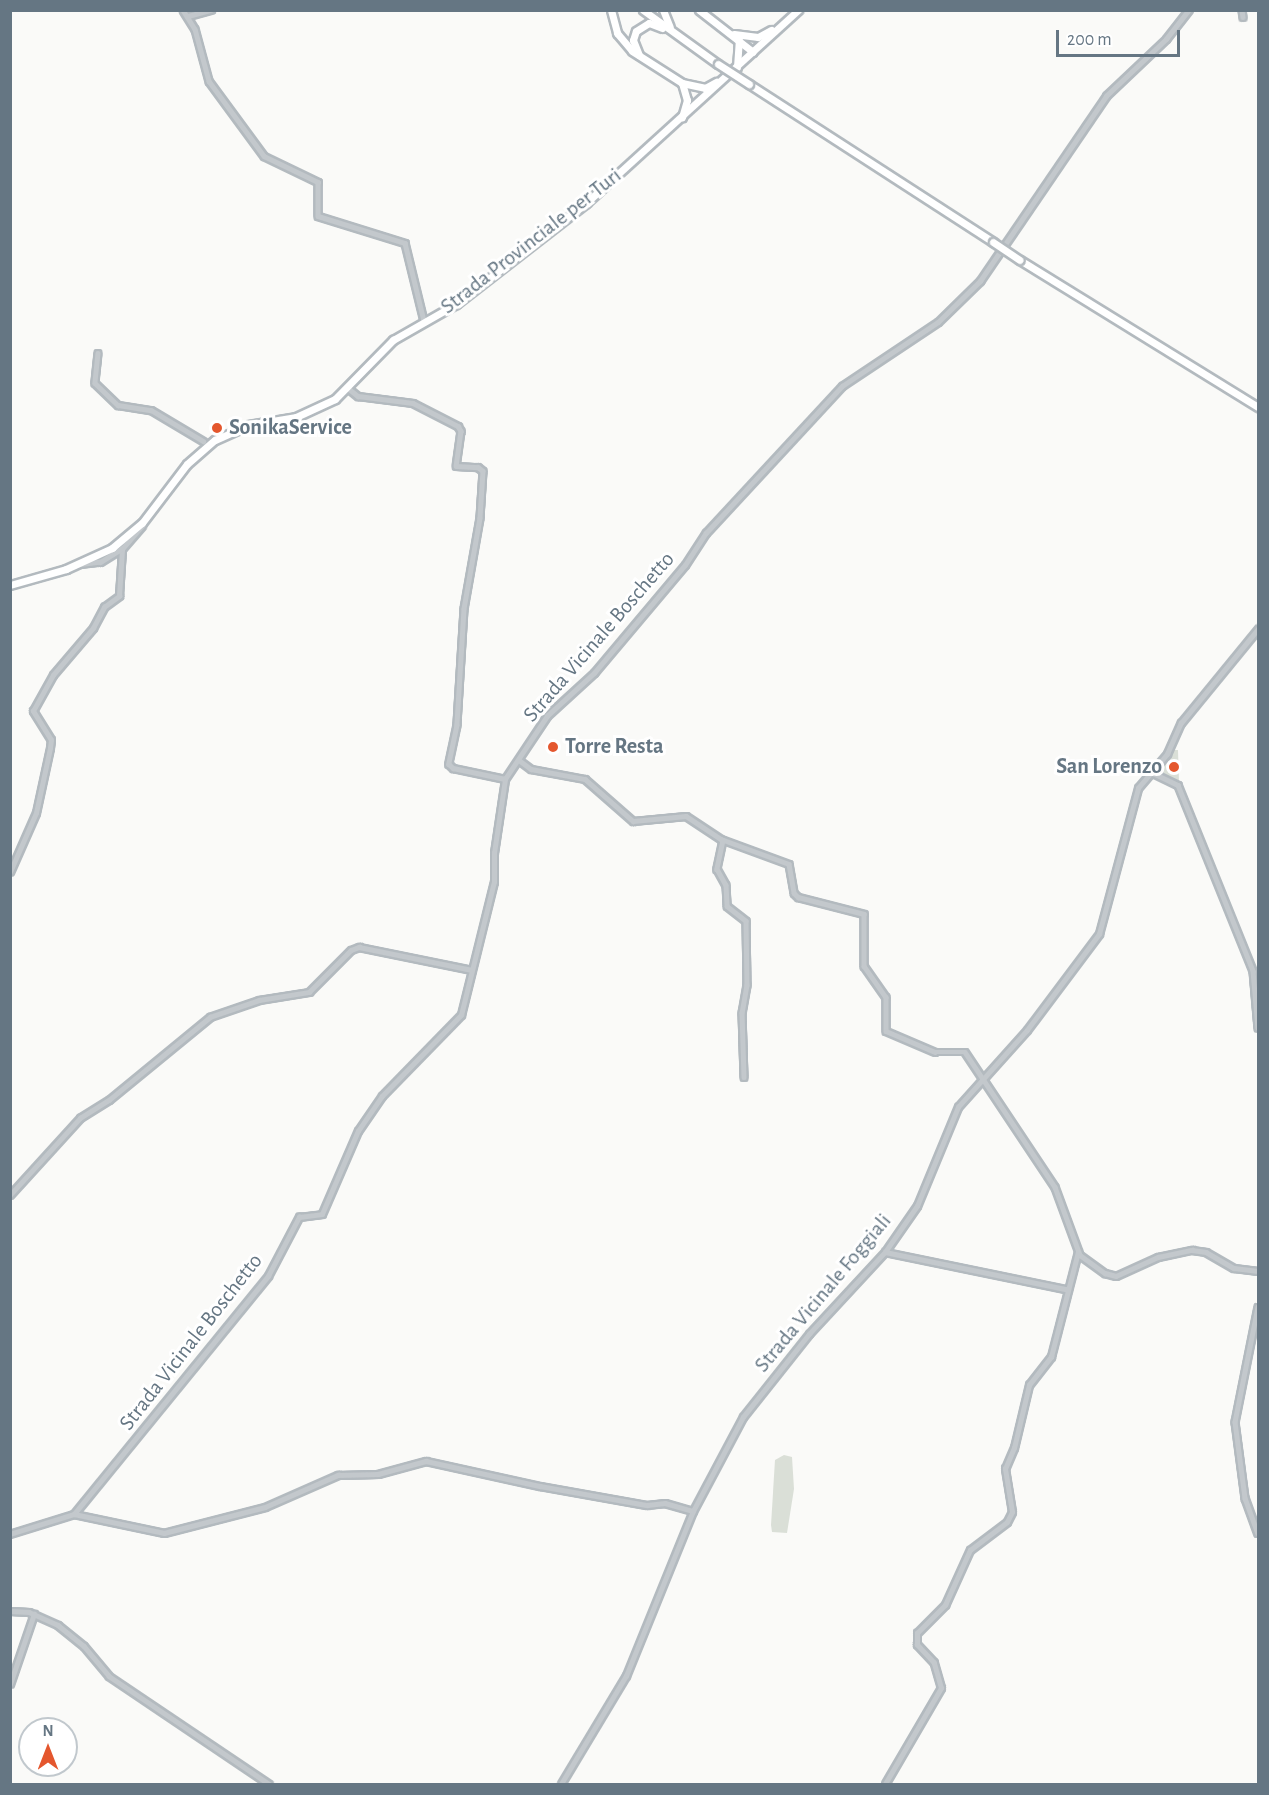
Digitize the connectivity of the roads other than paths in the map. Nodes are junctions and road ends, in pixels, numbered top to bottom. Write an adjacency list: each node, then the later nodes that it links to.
1 (183, 10): 10 (street)
2 (211, 10): 10 (street)
3 (611, 10): 16 (main road)
4 (643, 10): 14 (main road)
5 (663, 10): 14 (main road)
6 (699, 10): 13 (main road)
7 (798, 10): 12 (main road, Strada Provinciale per Turi)
8 (1189, 10): 31 (street, Strada Vicinale Boschetto)
9 (1242, 10): 11 (street)
10 (188, 16): 21 (street)
11 (1243, 17)
12 (786, 20): 13 (main road); 15 (main road, Strada Provinciale per Turi)
13 (739, 37): 15 (main road); 17 (main road)
14 (687, 42): 16 (main road); 24 (main road, bridge)
15 (753, 52): 17 (main road, Strada Provinciale per Turi)
16 (641, 57): 18 (main road)
17 (735, 69): 18 (main road); 19 (main road, Strada Provinciale per Turi)
18 (686, 86): 19 (main road); 20 (main road)
19 (701, 100): 20 (main road, Strada Provinciale per Turi)
20 (680, 121): 21 (main road, Strada Provinciale per Turi)
21 (424, 321): 23 (main road, Strada Provinciale per Turi)
22 (98, 353): 25 (street)
23 (348, 388): 26 (main road, Strada Provinciale per Turi); 33 (street)
24 (1258, 407)
25 (203, 441)
26 (142, 523): 27 (street); 28 (main road, Strada Provinciale per Turi)
27 (122, 549): 28 (street); 35 (street)
28 (77, 565): 29 (main road, Strada Provinciale per Turi)
29 (10, 585)
30 (1258, 629): 32 (street, Strada Vicinale Foggiali)
31 (519, 760): 33 (street, Strada Vicinale Boschetto); 34 (street)
32 (1151, 772): 37 (street); 39 (street, Strada Vicinale Foggiali)
33 (506, 779): 36 (street, Strada Vicinale Boschetto)
34 (723, 840): 38 (street); 39 (street)
35 (10, 872)
36 (472, 970): 40 (street); 47 (street, Strada Vicinale Boschetto)
37 (1258, 1028)
38 (744, 1077)
39 (983, 1077): 41 (street, Strada Vicinale Foggiali); 42 (street)
40 (10, 1195)
41 (885, 1252): 44 (street); 46 (street, Strada Vicinale Foggiali)
42 (1078, 1252): 43 (street); 44 (street)
43 (1258, 1271)
44 (1066, 1289): 56 (street)
45 (1258, 1307): 48 (street)
46 (693, 1511): 47 (street); 55 (street, Strada Vicinale Foggiali)
47 (74, 1514): 49 (street)
48 (1258, 1533)
49 (10, 1534)
50 (10, 1601): 51 (street)
51 (12, 1610): 52 (street)
52 (34, 1614): 53 (street); 54 (street)
53 (10, 1684)
54 (269, 1785)
55 (561, 1785)
56 (885, 1785)

